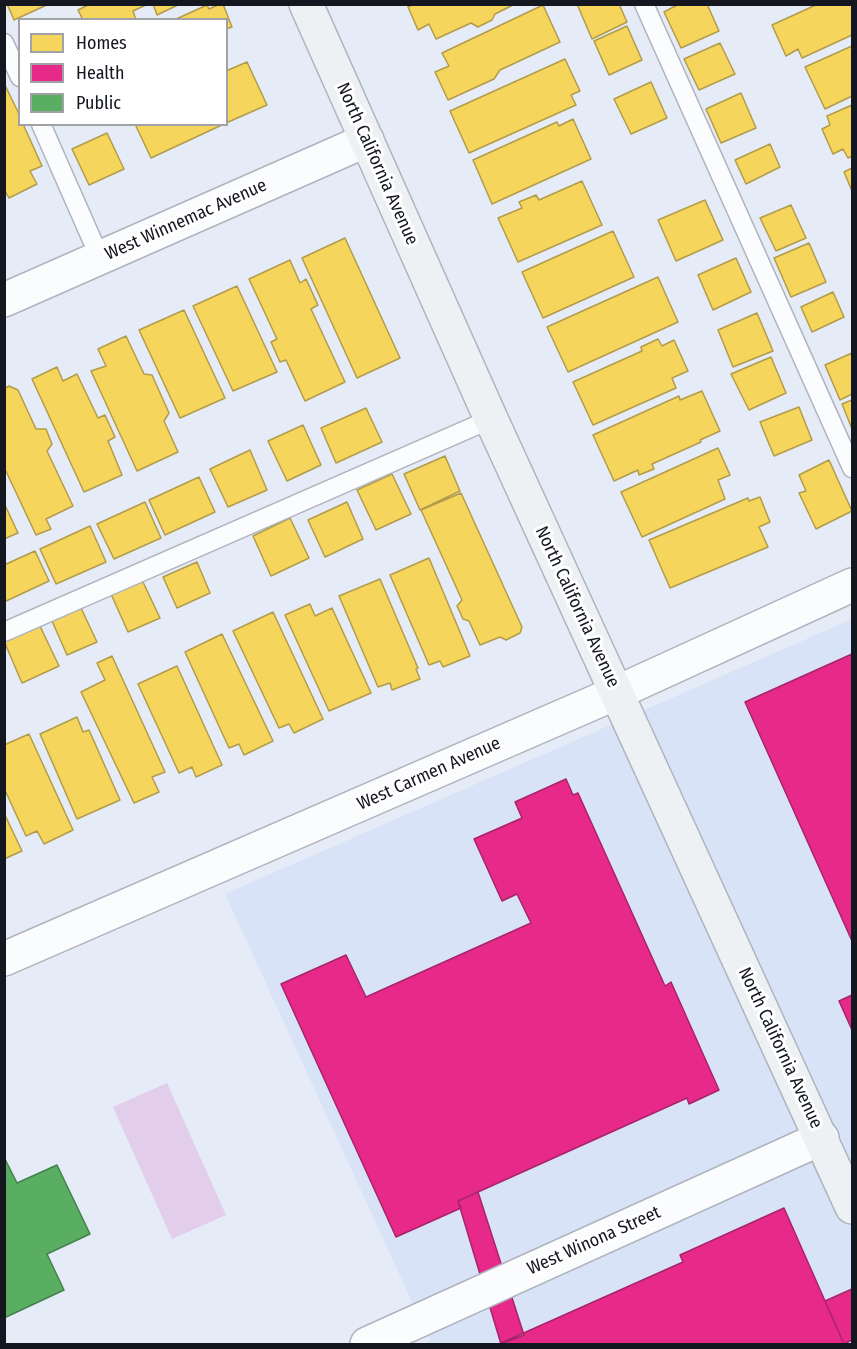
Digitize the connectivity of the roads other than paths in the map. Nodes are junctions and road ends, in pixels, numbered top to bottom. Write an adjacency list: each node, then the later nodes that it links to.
1 (306, 4): 6 (main road, North California Avenue)
2 (644, 4): 10 (lane)
3 (4, 43): 4 (lane)
4 (18, 73)
5 (42, 126): 7 (lane)
6 (367, 140): 7 (street, West Winnemac Avenue); 9 (main road, North California Avenue)
7 (100, 258): 8 (street, West Winnemac Avenue)
8 (4, 300)
9 (491, 419): 12 (lane); 13 (main road, North California Avenue)
10 (852, 468)
11 (852, 585): 13 (street, West Carmen Avenue)
12 (4, 632)
13 (616, 693): 14 (street, West Carmen Avenue); 15 (main road, North California Avenue)
14 (4, 960)
15 (822, 1138): 16 (main road, North California Avenue); 17 (street, West Winona Street)
16 (852, 1207)
17 (367, 1344)

